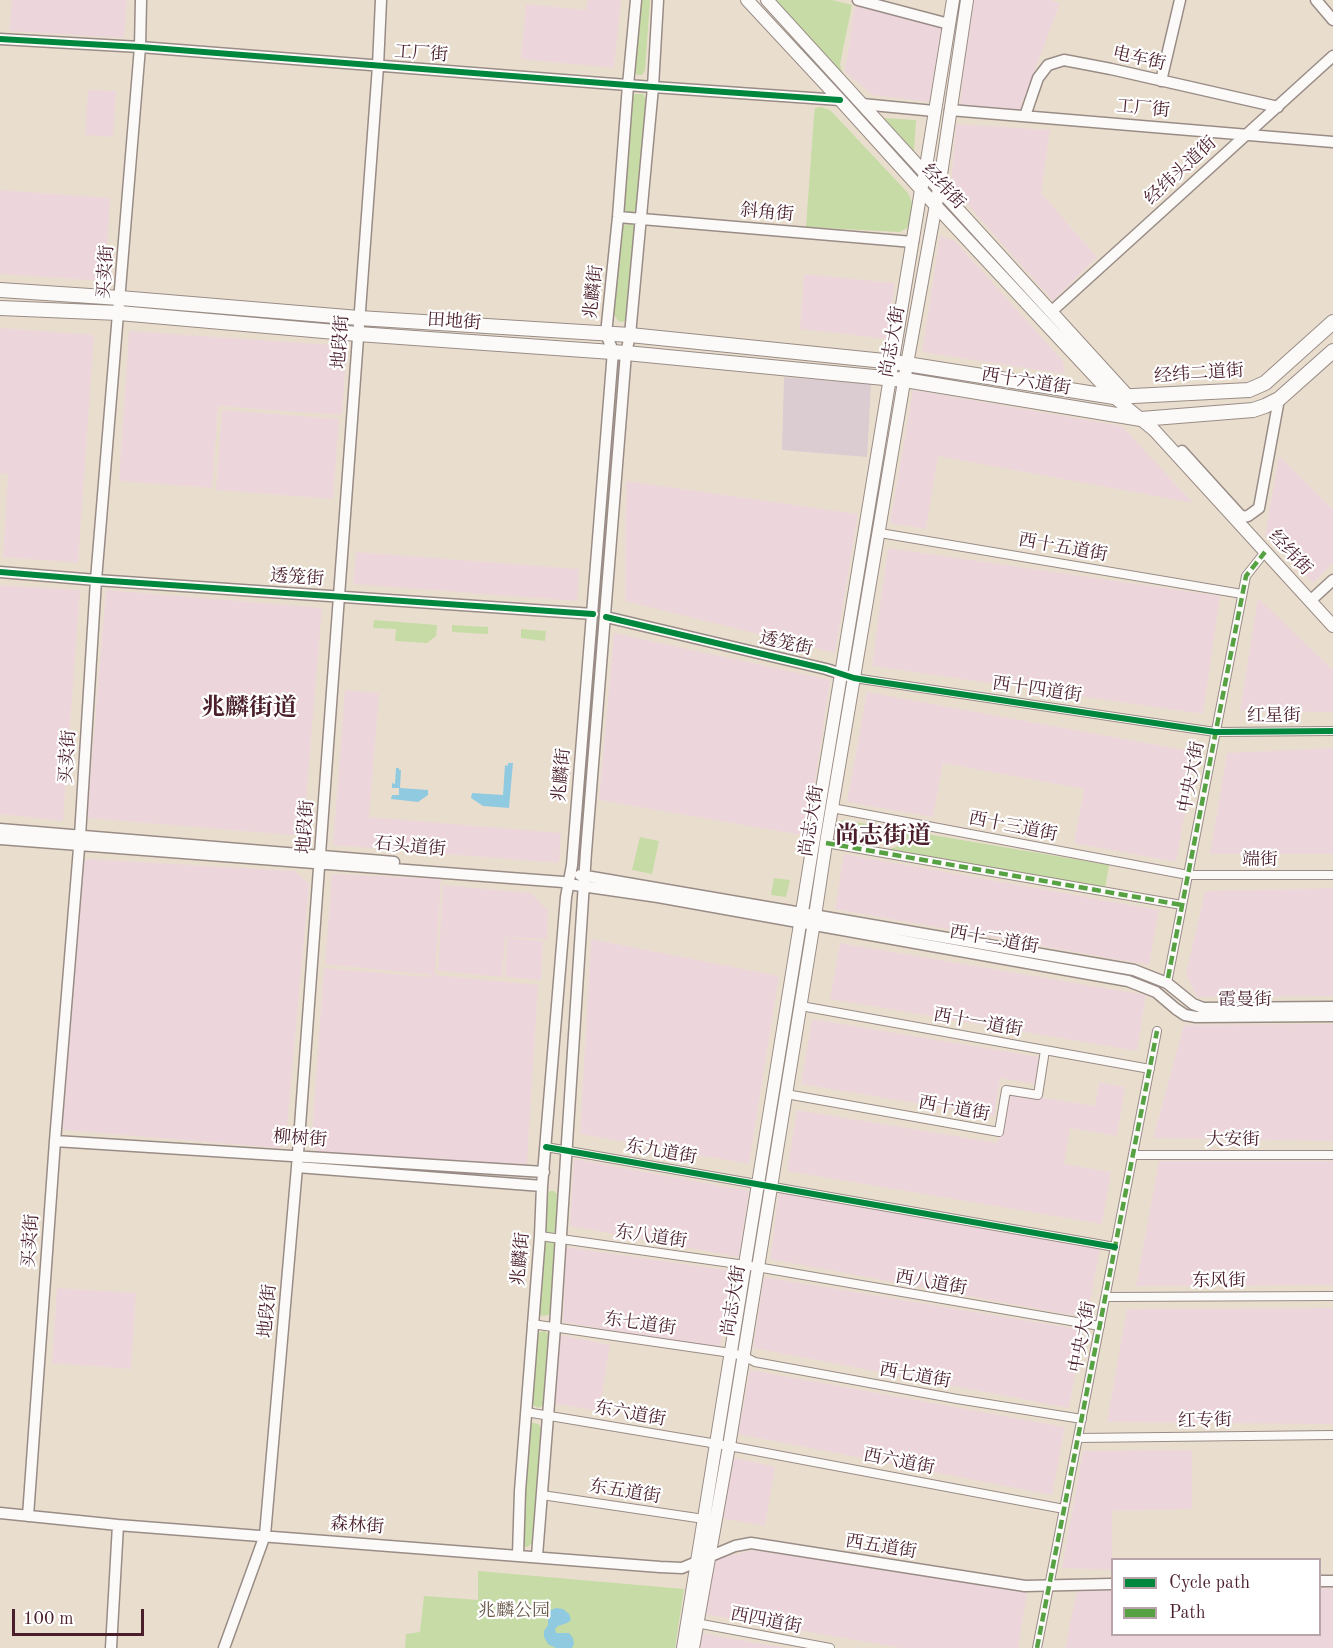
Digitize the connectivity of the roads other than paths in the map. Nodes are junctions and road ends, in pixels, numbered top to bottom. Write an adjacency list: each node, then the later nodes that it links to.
1 (141, 0): 15 (main road, 买卖街)
2 (381, 0): 17 (main road, 地段街)
3 (636, 0): 19 (main road, 兆麟街)
4 (658, 0): 20 (main road, 兆麟街)
5 (747, 0): 21 (main road, 经纬街)
6 (766, 0): 22 (main road, 经纬街)
7 (858, 0): 13 (main road)
8 (953, 0): 13 (main road, 尚志大街)
9 (967, 0): 24 (main road, 尚志大街)
10 (1179, 0): 18 (main road)
11 (1316, 0): 12 (main road)
12 (1333, 20)
13 (949, 24): 25 (main road, 尚志大街)
14 (0, 39): 15 (main road, 工厂街)
15 (140, 47): 17 (main road, 工厂街); 37 (main road, 买卖街)
16 (1333, 56): 23 (main road, 经纬头道街)
17 (378, 66): 19 (main road, 工厂街); 41 (main road, 地段街)
18 (1161, 81): 23 (main road, 电车街); 26 (main road, 电车街)
19 (628, 85): 20 (main road, 工厂街); 33 (main road, 兆麟街)
20 (653, 87): 21 (main road, 工厂街); 34 (main road, 兆麟街)
21 (840, 100): 31 (main road, 经纬街)
22 (862, 104): 25 (main road); 29 (main road, 经纬街)
23 (1278, 107): 27 (main road, 经纬头道街)
24 (950, 110): 26 (main road, 工厂街); 30 (main road, 尚志大街)
25 (934, 111): 29 (main road, 尚志大街)
26 (1025, 116): 27 (main road, 工厂街)
27 (1245, 135): 28 (main road, 工厂街); 39 (main road, 经纬头道街)
28 (1333, 142)
29 (925, 173): 30 (main road, 经纬街); 31 (main road, 尚志大街)
30 (939, 188): 32 (main road, 尚志大街); 39 (main road, 经纬街)
31 (921, 190): 32 (main road, 经纬街); 35 (main road, 尚志大街)
32 (935, 205): 48 (main road, 尚志大街); 50 (main road, 经纬街)
33 (618, 217): 34 (main road, 斜角街); 44 (main road, 兆麟街)
34 (641, 219): 35 (main road, 斜角街); 45 (main road, 兆麟街)
35 (913, 242): 48 (main road, 尚志大街)
36 (0, 290): 37 (highway, 田地街)
37 (120, 298): 40 (main road, 买卖街); 41 (highway, 田地街)
38 (0, 308): 40 (highway, 田地街)
39 (1052, 311): 51 (main road, 经纬街)
40 (119, 313): 43 (highway, 田地街); 58 (main road, 买卖街)
41 (359, 318): 43 (main road, 地段街); 44 (highway, 田地街)
42 (1333, 322): 51 (highway, 经纬二道街)
43 (358, 334): 47 (highway, 田地街); 61 (main road, 地段街)
44 (606, 334): 45 (highway, 田地街); 47 (main road, 兆麟街)
45 (630, 335): 47 (main road, 兆麟街); 48 (highway, 田地街)
46 (1333, 351): 52 (highway)
47 (620, 352): 49 (highway, 田地街); 63 (main road, 兆麟街); 64 (main road, 兆麟街)
48 (901, 363): 49 (main road, 尚志大街); 50 (highway, 西十六道街)
49 (898, 379): 53 (highway, 西十六道街); 55 (main road, 尚志大街); 66 (main road, 尚志大街)
50 (1114, 397): 51 (highway, 经纬二道街); 53 (main road, 经纬街)
51 (1130, 397)
52 (1279, 399): 53 (highway); 54 (main road)
53 (1140, 419): 54 (main road, 经纬街)
54 (1154, 430): 56 (main road, 经纬街)
55 (880, 533): 60 (street, 西十五道街); 67 (main road, 尚志大街)
56 (1265, 552): 60 (street, 中央大街); 62 (main road, 经纬街)
57 (0, 572): 58 (main road, 透笼街)
58 (96, 580): 61 (main road, 透笼街); 73 (main road, 买卖街)
59 (1333, 580): 62 (main road)
60 (1242, 594): 69 (street, 中央大街)
61 (339, 596): 63 (main road, 透笼街); 75 (main road, 地段街)
62 (1310, 601): 65 (main road, 经纬街)
63 (592, 614): 78 (main road, 兆麟街)
64 (606, 616): 66 (main road, 透笼街); 79 (main road, 兆麟街)
65 (1333, 626)
66 (841, 674): 67 (main road, 透笼街); 81 (main road, 尚志大街)
67 (854, 678): 69 (street, 西十四道街); 70 (main road, 尚志大街)
68 (1333, 731): 69 (street, 红星街)
69 (1215, 732): 76 (street, 中央大街)
70 (832, 808): 74 (main road, 尚志大街); 76 (street, 西十三道街)
71 (0, 829): 73 (main road, 石头道街)
72 (0, 839): 73 (main road, 石头道街)
73 (79, 841): 75 (main road, 石头道街); 92 (main road, 买卖街)
74 (826, 843): 80 (street); 82 (main road, 尚志大街)
75 (320, 860): 78 (main road, 石头道街); 97 (main road, 地段街)
76 (1188, 874): 77 (street, 端街); 80 (street, 中央大街)
77 (1333, 875)
78 (569, 879): 79 (main road, 石头道街); 93 (main road, 兆麟街)
79 (585, 881): 81 (main road, 石头道街); 94 (main road, 兆麟街)
80 (1182, 905): 83 (street, 中央大街)
81 (801, 918): 82 (main road, 石头道街); 99 (main road, 尚志大街)
82 (815, 920): 83 (main road, 西十二道街); 84 (main road, 西十二道街); 85 (main road, 尚志大街)
83 (1167, 981): 86 (main road, 霞曼街)
84 (1164, 999): 87 (main road, 霞曼街)
85 (801, 1006): 89 (street, 西十一道街); 91 (main road, 尚志大街)
86 (1333, 1007)
87 (1333, 1016)
88 (1157, 1031): 90 (street, 中央大街)
89 (1045, 1050): 90 (street, 西十一道街); 91 (street, 西十道街)
90 (1150, 1069): 95 (street, 中央大街)
91 (786, 1094): 101 (main road, 尚志大街)
92 (55, 1141): 97 (main road, 柳树街); 123 (main road, 买卖街)
93 (546, 1147): 94 (street, 东九道街); 98 (main road, 兆麟街)
94 (567, 1150): 99 (street, 东九道街); 103 (main road, 兆麟街)
95 (1133, 1155): 96 (street, 大安街); 104 (street, 中央大街)
96 (1333, 1155)
97 (298, 1161): 98 (main road, 柳树街); 100 (main road, 柳树街); 126 (main road, 地段街)
98 (544, 1172): 100 (main road, 兆麟街)
99 (758, 1184): 101 (street, 东九道街); 105 (main road, 尚志大街)
100 (542, 1186): 102 (main road, 兆麟街)
101 (771, 1187): 104 (street, 东九道街); 106 (main road, 尚志大街)
102 (540, 1236): 103 (street, 东八道街); 109 (main road, 兆麟街)
103 (561, 1239): 105 (street, 东八道街); 111 (main road, 兆麟街)
104 (1115, 1247): 108 (street, 中央大街)
105 (745, 1265): 106 (street, 东八道街); 112 (main road, 尚志大街)
106 (758, 1268): 110 (street, 西八道街); 113 (main road, 尚志大街)
107 (1333, 1296): 108 (street, 东风街)
108 (1106, 1297): 110 (street, 中央大街)
109 (532, 1324): 111 (street, 东七道街); 114 (main road, 兆麟街)
110 (1100, 1326): 116 (street, 中央大街)
111 (555, 1327): 112 (street, 东七道街); 115 (main road, 兆麟街)
112 (730, 1353): 113 (street, 东七道街); 119 (main road, 尚志大街)
113 (743, 1356): 116 (street, 西七道街); 119 (main road, 尚志大街)
114 (526, 1412): 115 (street, 东六道街); 127 (main road, 兆麟街)
115 (548, 1415): 119 (street, 东六道街); 120 (main road, 兆麟街)
116 (1082, 1419): 118 (street, 中央大街)
117 (1333, 1435): 118 (street, 红专街)
118 (1078, 1438): 121 (street, 中央大街)
119 (722, 1445): 121 (street, 西六道街); 124 (main road, 尚志大街); 128 (main road, 尚志大街)
120 (542, 1495): 124 (street, 东五道街); 129 (main road, 兆麟街)
121 (1064, 1509): 132 (street, 中央大街)
122 (0, 1513): 123 (main road, 森林街)
123 (28, 1516): 125 (main road, 森林街)
124 (704, 1519): 130 (main road, 尚志大街)
125 (118, 1525): 126 (main road, 森林街); 134 (main road)
126 (265, 1535): 127 (main road, 森林街); 135 (main road, 地段街)
127 (518, 1555): 129 (main road, 森林街)
128 (709, 1555): 130 (main road, 森林街); 132 (main road, 西五道街); 133 (main road, 尚志大街)
129 (537, 1556): 130 (main road, 森林街)
130 (697, 1561): 136 (main road, 尚志大街)
131 (1111, 1584): 132 (main road, 西五道街)
132 (1050, 1585): 139 (street, 中央大街)
133 (696, 1623): 137 (main road, 尚志大街); 138 (street, 西四道街)
134 (111, 1648)
135 (224, 1648)
136 (683, 1648)
137 (693, 1648)
138 (830, 1648)
139 (1037, 1648)

